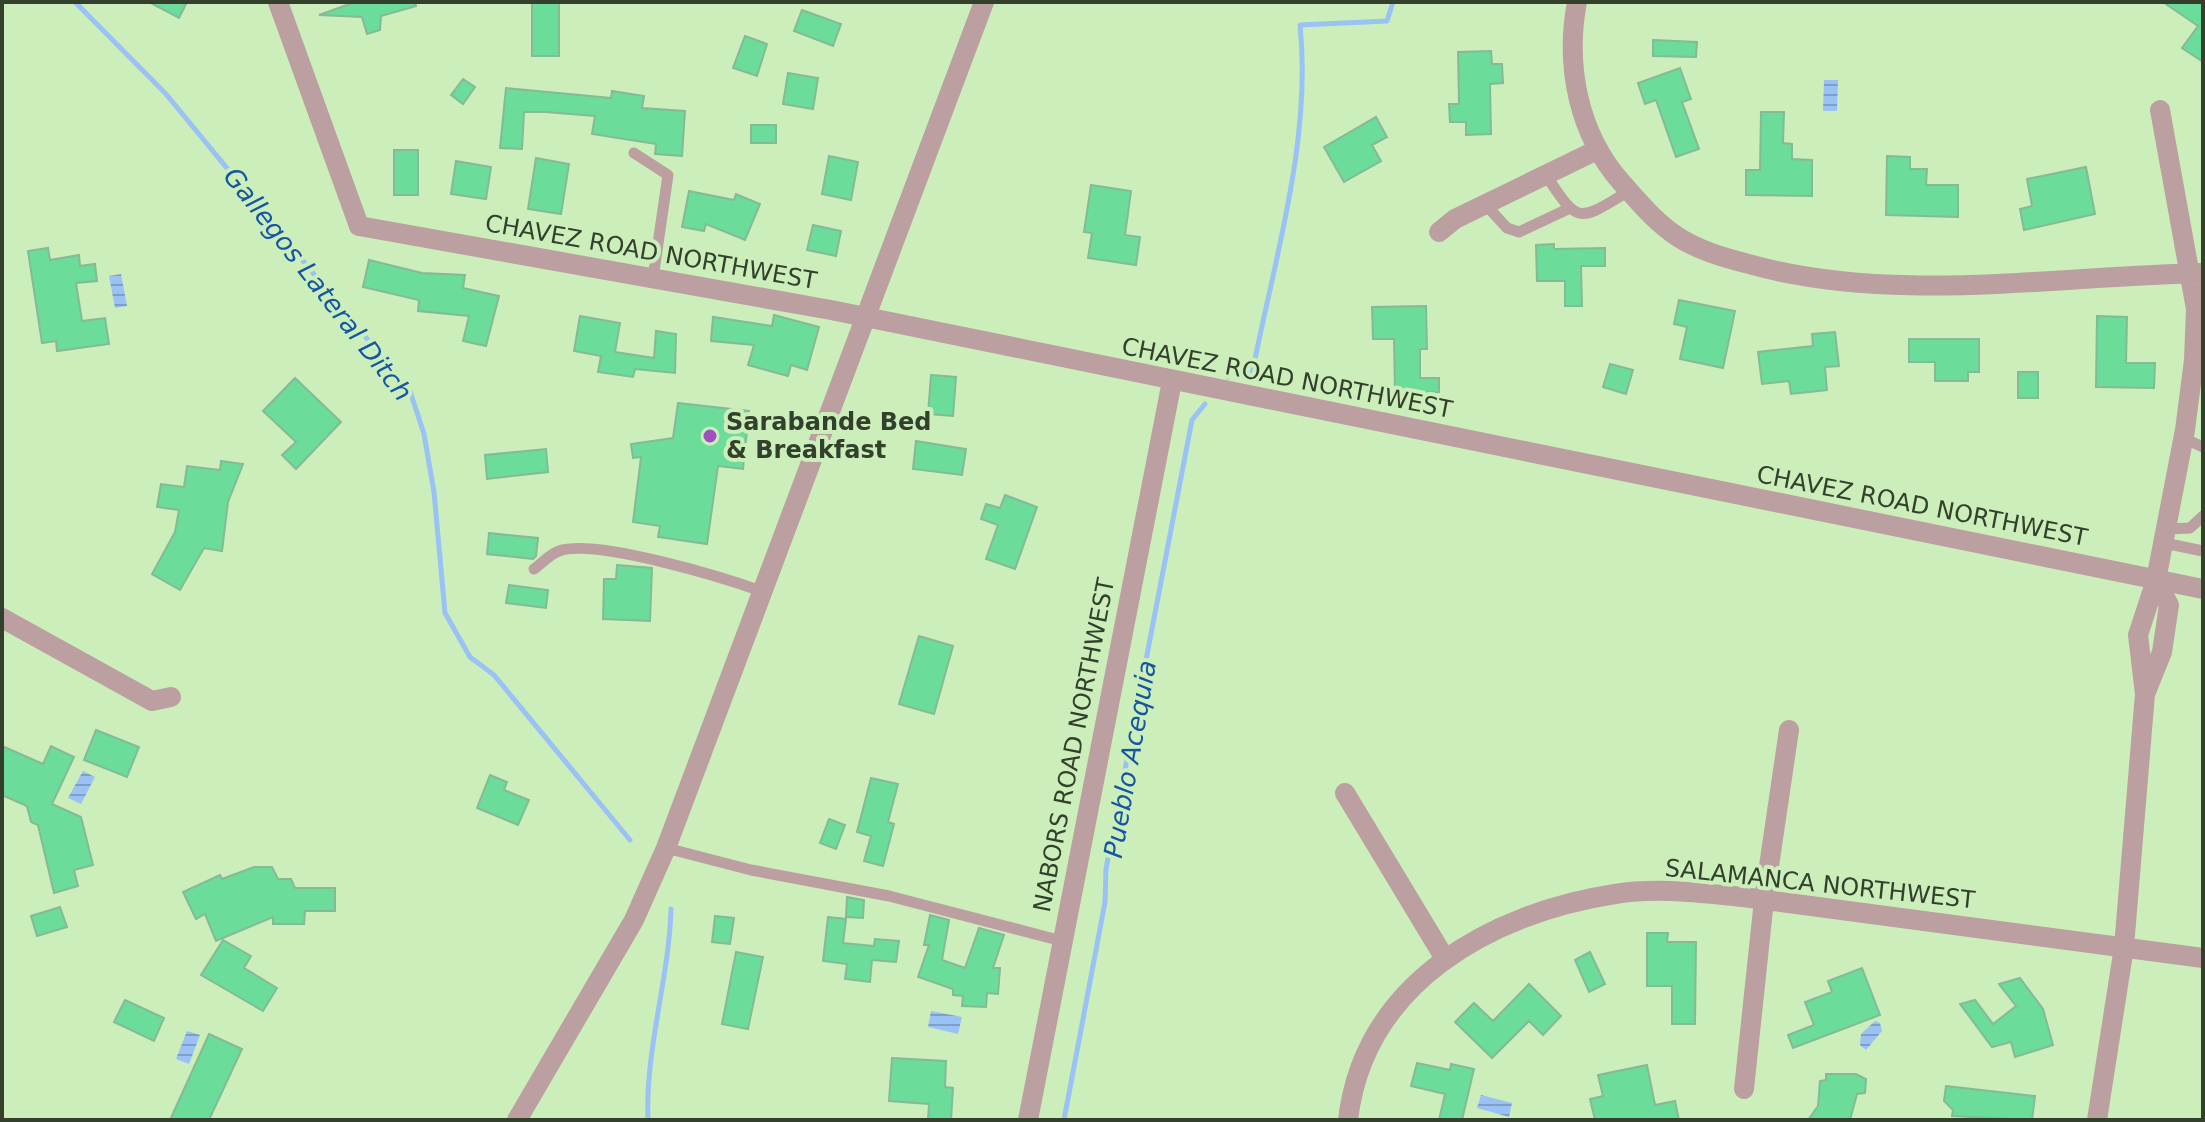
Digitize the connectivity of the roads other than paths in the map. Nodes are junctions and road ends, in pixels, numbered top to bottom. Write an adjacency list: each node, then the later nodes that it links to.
1 (278, 2): 13 (street, CHAVEZ ROAD NORTHWEST)
2 (984, 2): 14 (street)
3 (1577, 2): 5 (street)
4 (2160, 110): 12 (street)
5 (1597, 150): 7 (street); 8 (street)
6 (634, 153): 13 (lane)
7 (1546, 175): 9 (street); 10 (lane)
8 (1629, 191): 10 (lane); 12 (street)
9 (1485, 204): 10 (lane); 11 (street)
10 (1568, 209)
11 (1439, 232)
12 (2197, 273): 16 (street)
13 (653, 278): 14 (street, CHAVEZ ROAD NORTHWEST)
14 (865, 317): 15 (street, CHAVEZ ROAD NORTHWEST); 24 (street)
15 (1172, 381): 22 (street, CHAVEZ ROAD NORTHWEST); 31 (street, NABORS ROAD NORTHWEST)
16 (2183, 438): 17 (lane); 19 (street)
17 (2203, 447)
18 (2203, 516): 19 (lane)
19 (2165, 536): 20 (lane); 22 (street)
20 (2203, 551)
21 (534, 569): 24 (lane)
22 (2156, 580): 23 (street, CHAVEZ ROAD NORTHWEST); 32 (street)
23 (2203, 589)
24 (764, 592): 29 (street)
25 (2, 618): 26 (street)
26 (171, 697)
27 (1789, 730): 30 (street)
28 (1345, 793): 33 (street)
29 (666, 848): 31 (lane); 36 (street)
30 (1764, 900): 32 (street, SALAMANCA NORTHWEST); 33 (street, SALAMANCA NORTHWEST); 35 (street)
31 (1062, 941): 37 (street, NABORS ROAD NORTHWEST)
32 (2124, 947): 34 (street, SALAMANCA NORTHWEST); 39 (street)
33 (1444, 957): 38 (street, SALAMANCA NORTHWEST)
34 (2203, 958)
35 (1744, 1089)
36 (517, 1120)
37 (1028, 1120)
38 (1348, 1120)
39 (2097, 1120)

